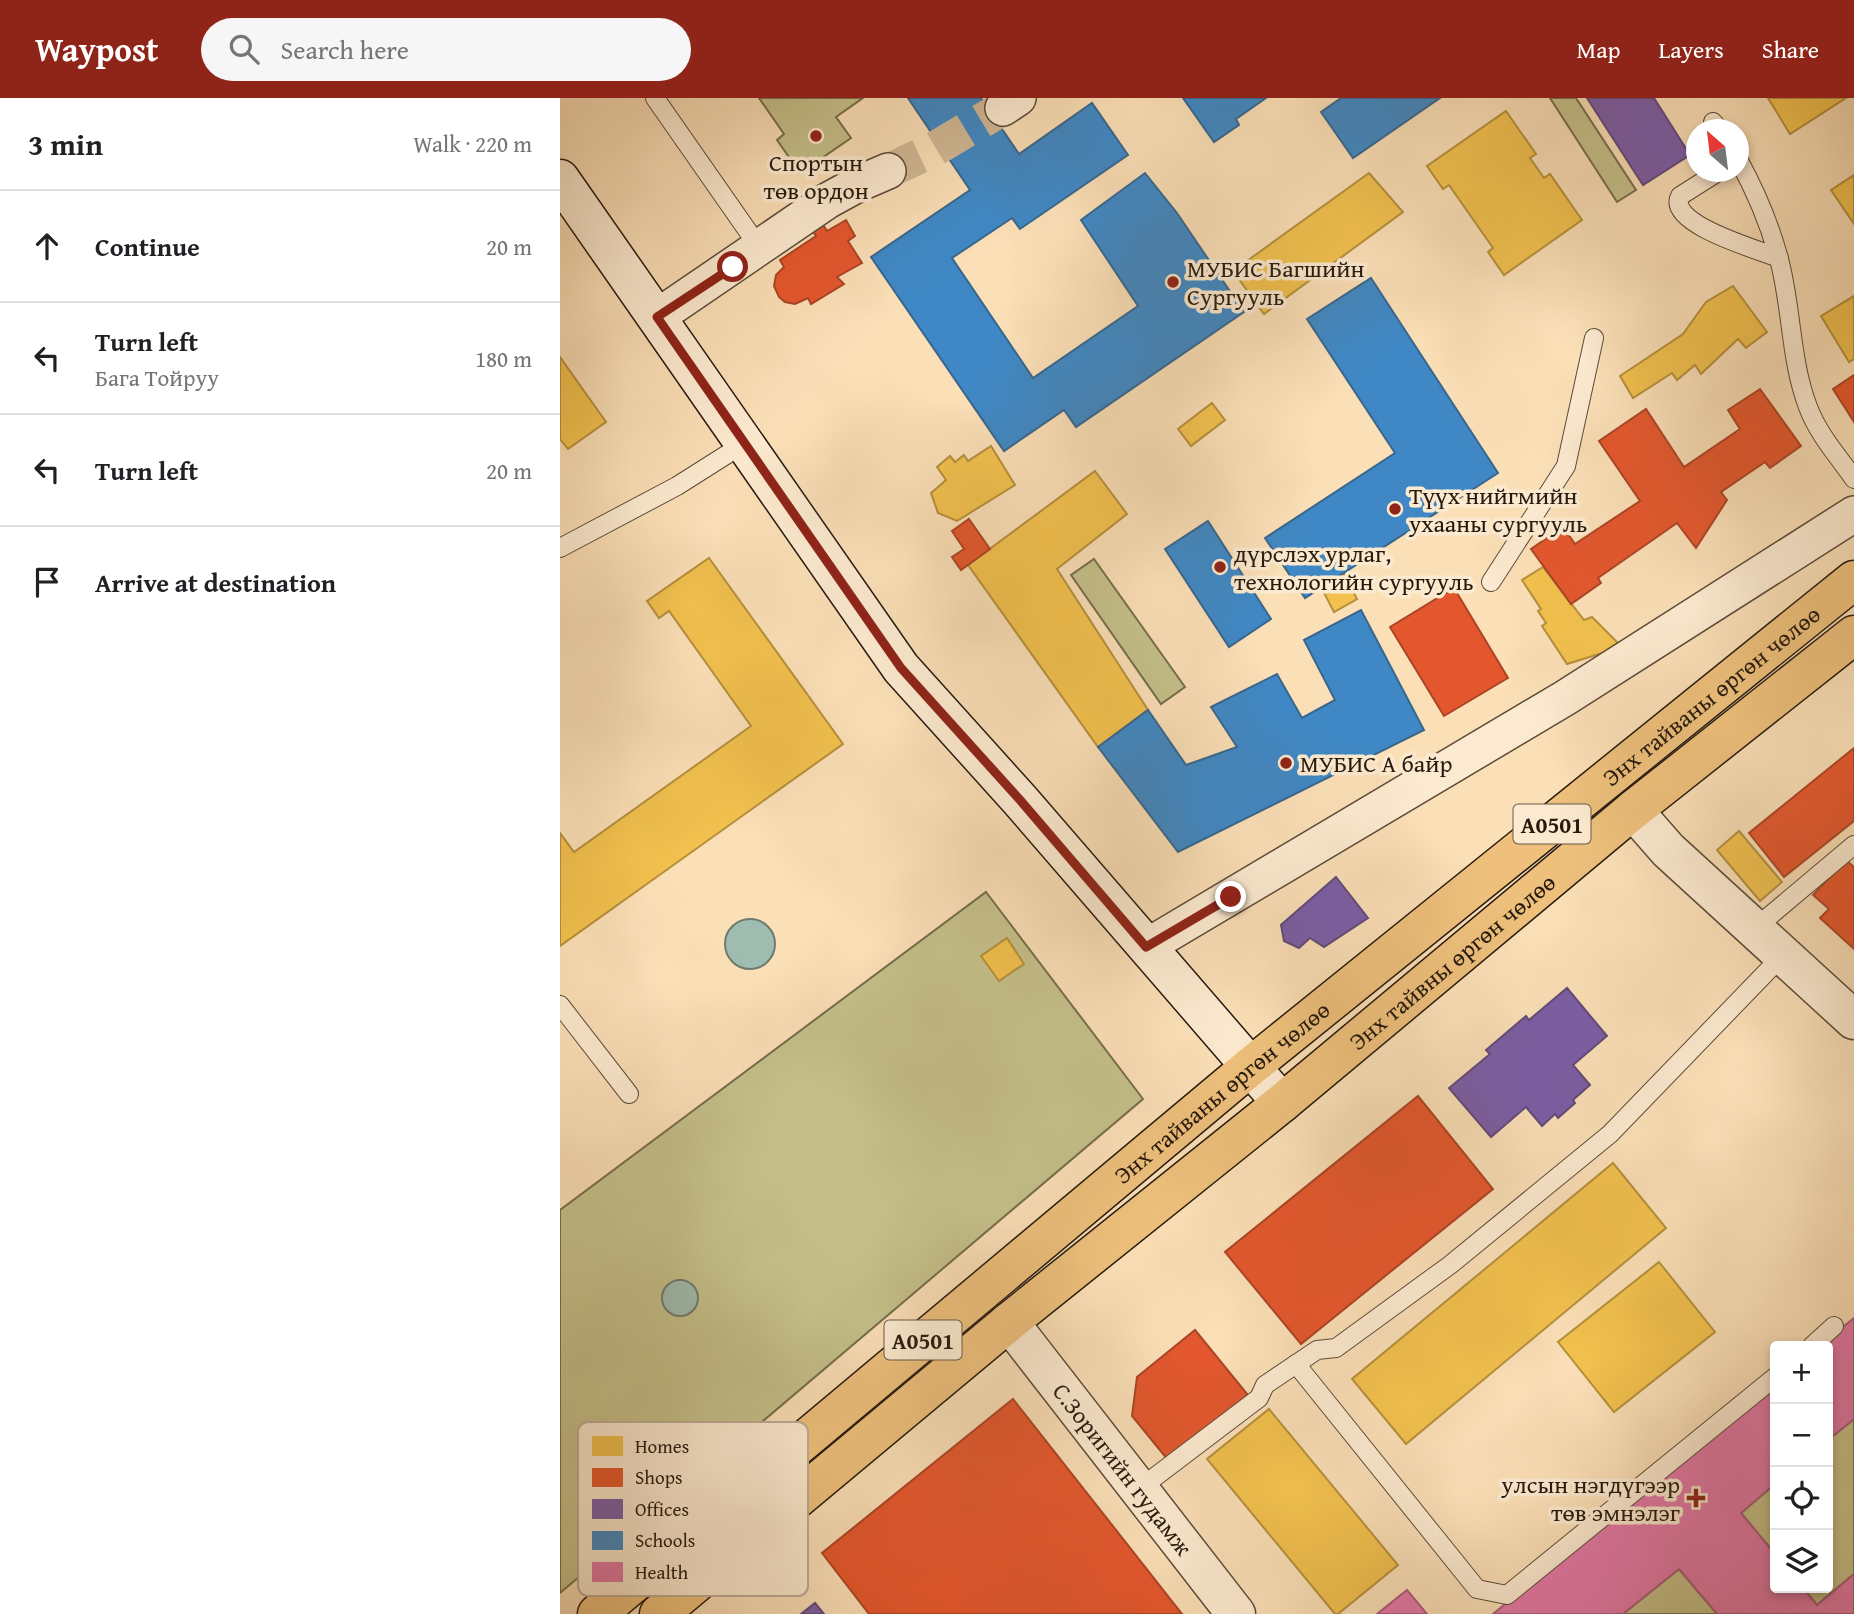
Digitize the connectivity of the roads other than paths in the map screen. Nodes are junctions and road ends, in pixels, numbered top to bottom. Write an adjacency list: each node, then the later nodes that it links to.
1 (655, 98): 6 (lane)
2 (888, 171): 6 (street)
3 (1749, 178): 7 (lane)
4 (560, 179): 8 (main road)
5 (1702, 182): 7 (lane)
6 (759, 247): 8 (street)
7 (1779, 258): 11 (lane)
8 (657, 317): 10 (main road)
9 (1594, 338): 15 (lane)
10 (745, 443): 13 (lane); 20 (main road)
11 (1854, 479)
12 (1854, 514): 20 (street)
13 (560, 548)
14 (1854, 580): 24 (highway, Энх тайваны өргөн чөлөө / A0501)
15 (1492, 582)
16 (1854, 635): 17 (highway, Энх тайвны өргөн чөлөө / A0501)
17 (1633, 810): 19 (main road); 26 (highway, Энх тайвны өргөн чөлөө / A0501)
18 (1854, 845): 19 (lane)
19 (1754, 929): 21 (main road)
20 (1146, 947): 24 (main road)
21 (1783, 955): 23 (main road); 30 (lane)
22 (560, 1005): 25 (lane)
23 (1854, 1020)
24 (1250, 1067): 26 (main road); 32 (highway, Энх тайваны өргөн чөлөө / A0501)
25 (629, 1094)
26 (1282, 1104): 27 (highway, Энх тайваны өргөн чөлөө / A0501)
27 (1009, 1322): 33 (main road, С.Зоригийн гудамж); 34 (highway, Энх тайваны өргөн чөлөө / A0501)
28 (1833, 1326): 29 (lane)
29 (1817, 1341)
30 (1296, 1364): 31 (lane); 33 (lane)
31 (1770, 1381)
32 (808, 1437)
33 (1139, 1489): 39 (main road, С.Зоригийн гудамж)
34 (808, 1490)
35 (618, 1596): 37 (highway, Энх тайваны өргөн чөлөө / A0501)
36 (681, 1596): 38 (highway, Энх тайваны өргөн чөлөө / A0501)
37 (597, 1614)
38 (659, 1614)
39 (1236, 1614)

